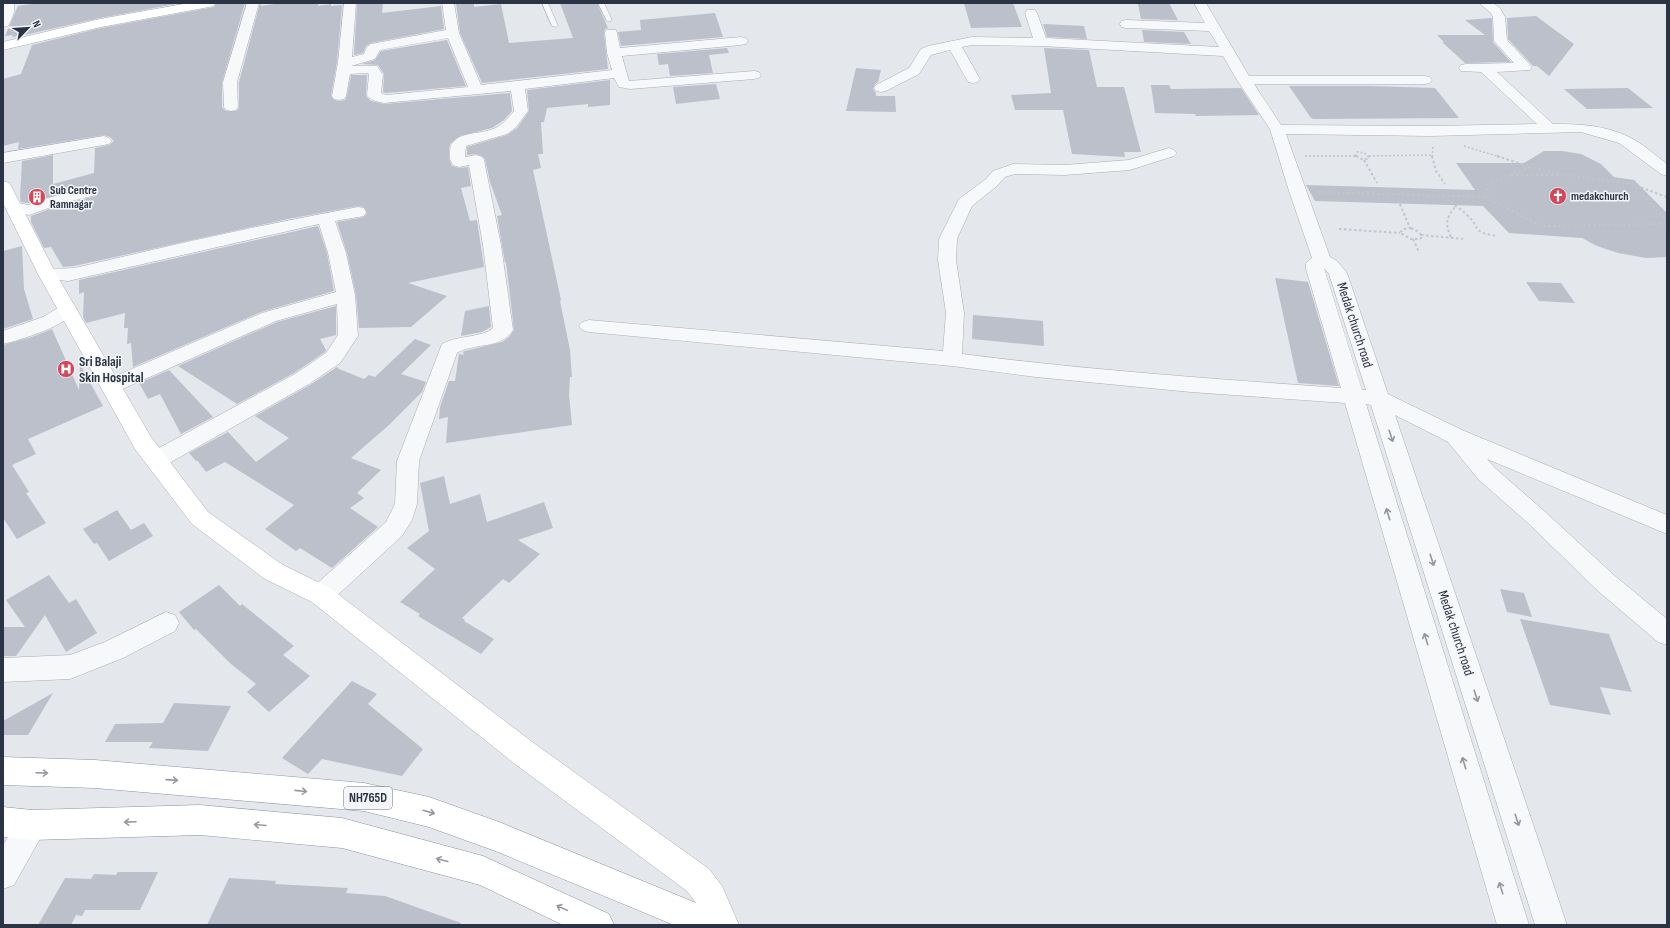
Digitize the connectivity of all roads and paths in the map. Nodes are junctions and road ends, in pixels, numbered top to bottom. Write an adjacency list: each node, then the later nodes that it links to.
1 (209, 3): 20 (main road)
2 (253, 3): 35 (street)
3 (350, 3): 23 (street)
4 (448, 3): 16 (street)
5 (545, 3): 13 (lane)
6 (600, 3): 14 (lane)
7 (1200, 3): 15 (street)
8 (1485, 3): 25 (street)
9 (7, 7): 11 (street)
10 (1031, 13): 18 (street)
11 (3, 23)
12 (1126, 24): 15 (street)
13 (555, 26)
14 (610, 27): 21 (street)
15 (1214, 27): 22 (street)
16 (453, 33): 23 (street); 33 (street)
17 (741, 41): 21 (street)
18 (1041, 42): 19 (street); 22 (street)
19 (954, 45): 28 (street); 32 (street)
20 (3, 46)
21 (614, 52): 26 (street)
22 (1228, 52): 29 (street)
23 (344, 66): 33 (street); 34 (street)
24 (1466, 68): 25 (street)
25 (1485, 68): 37 (street)
26 (620, 73): 27 (street); 31 (street)
27 (754, 75)
28 (973, 79)
29 (1244, 80): 30 (street); 36 (street)
30 (1425, 80)
31 (518, 86): 33 (street); 88 (street)
32 (881, 88)
33 (476, 90)
34 (339, 96)
35 (231, 107)
36 (1277, 129): 38 (street); 55 (street)
37 (1550, 129): 38 (street); 48 (street)
38 (1435, 133): 41 (path); 47 (path)
39 (104, 141): 45 (street)
40 (1169, 153): 81 (street)
41 (1432, 155): 44 (path); 52 (path)
42 (1301, 156): 43 (path)
43 (1355, 156): 44 (path); 46 (path)
44 (1369, 156): 46 (path)
45 (3, 158)
46 (1364, 160): 51 (path)
47 (1531, 167): 49 (path); 50 (path)
48 (1667, 171)
49 (1508, 175): 50 (path); 59 (path)
50 (1566, 175): 53 (path)
51 (1377, 183)
52 (1445, 184)
53 (1632, 184): 58 (path); 65 (path)
54 (3, 186): 61 (main road)
55 (1297, 191): 57 (path); 75 (street)
56 (90, 192): 61 (street)
57 (1443, 196): 59 (path); 62 (path)
58 (1667, 196)
59 (1485, 197): 65 (path)
60 (1400, 204): 66 (path)
61 (14, 207): 76 (main road)
62 (1455, 207): 70 (path); 71 (path)
63 (358, 212): 64 (street)
64 (325, 218): 76 (street); 77 (street)
65 (1667, 222)
66 (1411, 228): 68 (path); 69 (path)
67 (1339, 229): 68 (path)
68 (1400, 233): 73 (path)
69 (1421, 235): 71 (path); 73 (path)
70 (1497, 236)
71 (1450, 237): 72 (path)
72 (1465, 238)
73 (1413, 239): 74 (path)
74 (1419, 252)
75 (1322, 260): 83 (street, Medak church road); 84 (street, Medak church road)
76 (47, 274): 78 (main road)
77 (346, 295): 82 (street); 86 (street)
78 (68, 310): 80 (street); 82 (main road)
79 (589, 326): 81 (street)
80 (3, 338)
81 (952, 359): 83 (street)
82 (111, 386): 86 (main road)
83 (1352, 395): 84 (street); 99 (street, Medak church road, one-way to 83)
84 (1379, 398): 85 (street); 100 (street, Medak church road, one-way to 100)
85 (1454, 436): 87 (street); 90 (street)
86 (156, 460): 88 (main road)
87 (1667, 525)
88 (321, 595): 98 (main road)
89 (166, 623): 91 (street)
90 (1667, 634)
91 (3, 670)
92 (3, 771): 97 (main road, NH765D, one-way to 97)
93 (3, 822): 94 (main road)
94 (32, 825): 95 (street); 96 (main road, one-way to 94)
95 (3, 874)
96 (598, 925)
97 (712, 925)
98 (723, 925)
99 (1513, 925)
100 (1551, 925)

